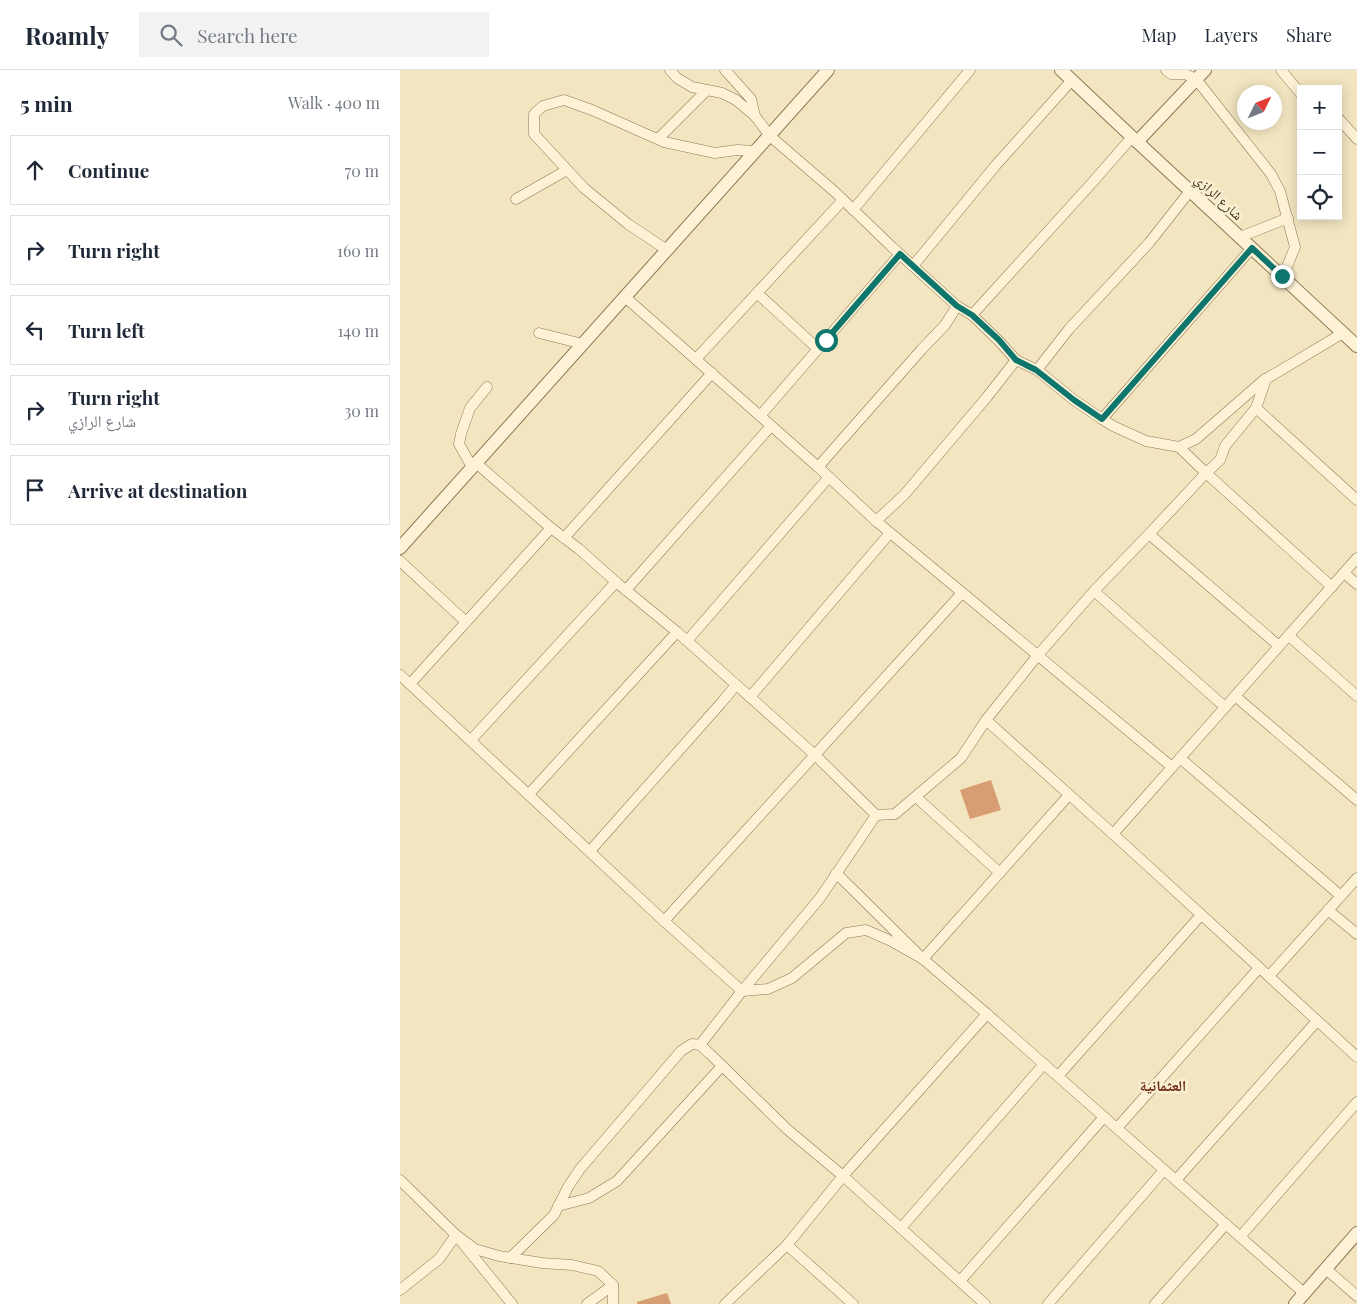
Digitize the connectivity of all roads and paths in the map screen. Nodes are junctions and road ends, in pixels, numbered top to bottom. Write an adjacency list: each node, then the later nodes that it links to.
1 (670, 70): 11 (street)
2 (725, 70): 12 (street)
3 (828, 70): 14 (street)
4 (970, 70): 23 (street)
5 (1061, 70): 9 (street, شارع الرازي)
6 (1166, 70): 8 (street)
7 (1281, 70): 10 (street)
8 (1201, 75): 17 (street); 24 (street)
9 (1072, 80): 17 (street, شارع الرازي); 29 (street)
10 (1297, 89)
11 (706, 90): 12 (street); 15 (street)
12 (755, 116): 14 (street)
13 (1342, 122): 16 (street)
14 (770, 136): 18 (street); 22 (street)
15 (658, 139): 18 (street); 19 (street)
16 (1357, 139)
17 (1135, 140): 20 (street, شارع الرازي); 34 (street)
18 (756, 151): 27 (street)
19 (567, 170): 21 (street); 27 (street)
20 (1190, 191): 25 (street, شارع الرازي); 42 (street)
21 (516, 199)
22 (843, 200): 23 (street); 31 (street)
23 (853, 210): 28 (street)
24 (1288, 218): 25 (street); 30 (street)
25 (1240, 237): 26 (street, شارع الرازي)
26 (1252, 248): 30 (street, شارع الرازي); 48 (street)
27 (667, 250): 32 (street)
28 (900, 254): 29 (street); 39 (street)
29 (914, 266): 33 (street)
30 (1282, 276): 36 (street, شارع الرازي)
31 (757, 293): 39 (street); 40 (street)
32 (626, 297): 37 (street); 40 (street)
33 (957, 306): 34 (street); 52 (street)
34 (972, 315): 41 (street)
35 (539, 333): 37 (street)
36 (1343, 333): 38 (street, شارع الرازي); 44 (street)
37 (583, 344): 51 (street)
38 (1357, 346)
39 (818, 349): 47 (street)
40 (696, 359): 43 (street)
41 (1016, 360): 42 (street); 56 (street)
42 (1036, 370): 48 (street)
43 (712, 373): 47 (street); 60 (street)
44 (1266, 379): 46 (street); 50 (street)
45 (486, 387): 51 (street)
46 (1256, 408): 53 (street); 55 (street)
47 (760, 416): 49 (street)
48 (1102, 419): 50 (street)
49 (772, 426): 52 (street); 68 (street)
50 (1179, 447): 53 (street)
51 (474, 465): 57 (street); 61 (street)
52 (818, 467): 54 (street)
53 (1206, 473): 59 (street); 67 (street)
54 (829, 477): 56 (street); 74 (street)
55 (1357, 500)
56 (876, 521): 58 (street)
57 (550, 528): 60 (street); 71 (street)
58 (890, 533): 70 (street); 82 (street)
59 (1150, 534): 69 (street); 75 (street)
60 (564, 538): 65 (street)
61 (400, 548)
62 (1357, 558): 64 (street)
63 (400, 561): 71 (street)
64 (1344, 573): 66 (street); 67 (street)
65 (616, 582): 68 (street); 85 (street)
66 (1357, 584)
67 (1332, 587): 73 (street)
68 (626, 590): 72 (street)
69 (1094, 591): 76 (street); 83 (street)
70 (962, 592): 76 (street); 86 (street)
71 (466, 622): 78 (street)
72 (677, 632): 74 (street); 89 (street)
73 (1289, 636): 75 (street); 81 (street)
74 (687, 641): 79 (street)
75 (1279, 646): 80 (street)
76 (1038, 656): 84 (street); 88 (street)
77 (400, 675): 78 (street)
78 (410, 684): 85 (street)
79 (736, 685): 82 (street); 95 (street)
80 (1235, 696): 83 (street); 92 (street)
81 (1357, 696)
82 (750, 697): 86 (street)
83 (1225, 707): 87 (street)
84 (986, 720): 90 (street); 91 (street)
85 (471, 740): 89 (street)
86 (814, 755): 93 (street); 102 (street)
87 (1180, 758): 88 (street); 99 (street)
88 (1172, 767): 94 (street)
89 (529, 794): 95 (street)
90 (1069, 795): 94 (street); 97 (street)
91 (916, 797): 93 (street); 97 (street)
92 (1357, 800)
93 (876, 815): 96 (street)
94 (1113, 834): 101 (street)
95 (590, 851): 102 (street)
96 (836, 873): 104 (street); 107 (street)
97 (1000, 873): 104 (street)
98 (1357, 878): 99 (street)
99 (1341, 896): 100 (street)
100 (1328, 910): 103 (street); 106 (street)
101 (1201, 914): 105 (street); 114 (street)
102 (664, 921): 107 (street)
103 (1357, 934)
104 (922, 959): 107 (street); 108 (street)
105 (1260, 968): 106 (street); 117 (street)
106 (1269, 976): 109 (street)
107 (742, 991): 110 (street)
108 (987, 1014): 112 (street); 119 (street)
109 (1317, 1021): 111 (street); 121 (street)
110 (700, 1045): 113 (street); 122 (street)
111 (1357, 1057)
112 (1044, 1064): 114 (street); 124 (street)
113 (722, 1066): 119 (street); 122 (street)
114 (1058, 1076): 116 (street)
115 (1357, 1102): 127 (street)
116 (1104, 1117): 117 (street); 131 (street)
117 (1117, 1128): 118 (street)
118 (1164, 1170): 121 (street); 142 (street)
119 (843, 1176): 124 (street); 128 (street)
120 (400, 1180): 126 (street)
121 (1176, 1180): 123 (street)
122 (558, 1206): 129 (street)
123 (1226, 1224): 127 (street); 143 (street)
124 (900, 1228): 131 (street)
125 (1357, 1233): 130 (street)
126 (456, 1235): 129 (street); 133 (street); 137 (street)
127 (1240, 1237): 134 (street)
128 (787, 1245): 136 (street); 140 (street)
129 (510, 1258): 132 (street)
130 (1326, 1269): 134 (street); 135 (street)
131 (960, 1281): 141 (street)
132 (613, 1285): 138 (street); 139 (street)
133 (400, 1290)
134 (1304, 1293): 144 (street)
135 (1357, 1296)
136 (727, 1303)
137 (512, 1304)
138 (587, 1304)
139 (613, 1304)
140 (853, 1304)
141 (985, 1304)
142 (1048, 1304)
143 (1155, 1304)
144 (1295, 1304)

